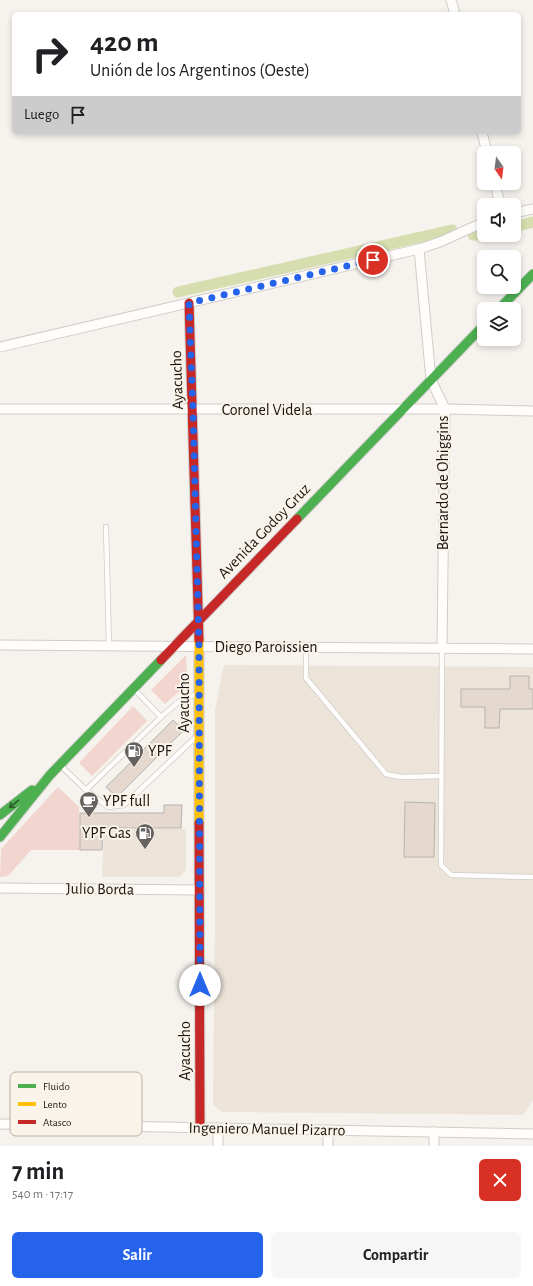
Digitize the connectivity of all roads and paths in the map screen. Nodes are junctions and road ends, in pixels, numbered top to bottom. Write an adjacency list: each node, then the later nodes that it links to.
1 (451, 0): 2 (street)
2 (454, 12)
3 (482, 134): 4 (street)
4 (485, 146)
5 (533, 208): 6 (street)
6 (521, 211)
7 (477, 225): 8 (street)
8 (419, 250): 11 (street); 14 (street, Bernardo de Ohiggins)
9 (533, 274): 10 (street)
10 (506, 302)
11 (189, 303): 13 (street); 17 (street, Ayacucho)
12 (477, 332): 14 (street, Avenida Godoy Gruz)
13 (0, 347)
14 (431, 380): 16 (street, Bernardo de Ohiggins); 18 (street, Avenida Godoy Gruz)
15 (0, 409): 17 (street, Coronel Videla)
16 (444, 409): 18 (street, Coronel Videla); 19 (street, Coronel Videla); 27 (street, Bernardo de Ohiggins)
17 (193, 410): 18 (street, Coronel Videla); 21 (street, Ayacucho)
18 (401, 410): 21 (street, Avenida Godoy Gruz)
19 (533, 411)
20 (106, 527): 23 (lane)
21 (198, 620): 24 (street, Ayacucho); 25 (street, Avenida Godoy Gruz)
22 (0, 645): 23 (street, Diego Paroissien)
23 (110, 646): 25 (street, Diego Paroissien)
24 (199, 646): 25 (street, Diego Paroissien); 26 (street, Diego Paroissien); 30 (street, Ayacucho)
25 (174, 647): 29 (street, Avenida Godoy Gruz)
26 (306, 647): 27 (street, Diego Paroissien); 35 (lane)
27 (442, 648): 28 (street, Diego Paroissien); 35 (lane)
28 (533, 649)
29 (134, 689): 31 (lane); 33 (street, Avenida Godoy Gruz)
30 (199, 694): 31 (lane); 32 (street, Ayacucho)
31 (161, 717): 36 (lane)
32 (199, 733): 36 (lane); 41 (street, Ayacucho)
33 (60, 765): 34 (street, Avenida Godoy Gruz); 36 (lane)
34 (50, 775): 37 (street, Avenida Godoy Gruz, one-way to 37); 38 (street, Avenida Godoy Gruz)
35 (441, 776): 39 (lane)
36 (86, 790)
37 (0, 815)
38 (0, 837)
39 (533, 877)
40 (0, 888): 41 (street, Julio Borda)
41 (200, 890): 45 (street, Ayacucho)
42 (0, 1124): 43 (street, Ingeniero Manuel Pizarro)
43 (10, 1124)
44 (142, 1126): 45 (street, Ingeniero Manuel Pizarro)
45 (200, 1127): 46 (street, Ingeniero Manuel Pizarro)
46 (218, 1128): 47 (street, Ingeniero Manuel Pizarro); 50 (street)
47 (328, 1130): 48 (street, Ingeniero Manuel Pizarro); 51 (street)
48 (434, 1132): 49 (street, Ingeniero Manuel Pizarro); 52 (street)
49 (533, 1134)
50 (218, 1146)
51 (328, 1146)
52 (434, 1146)

